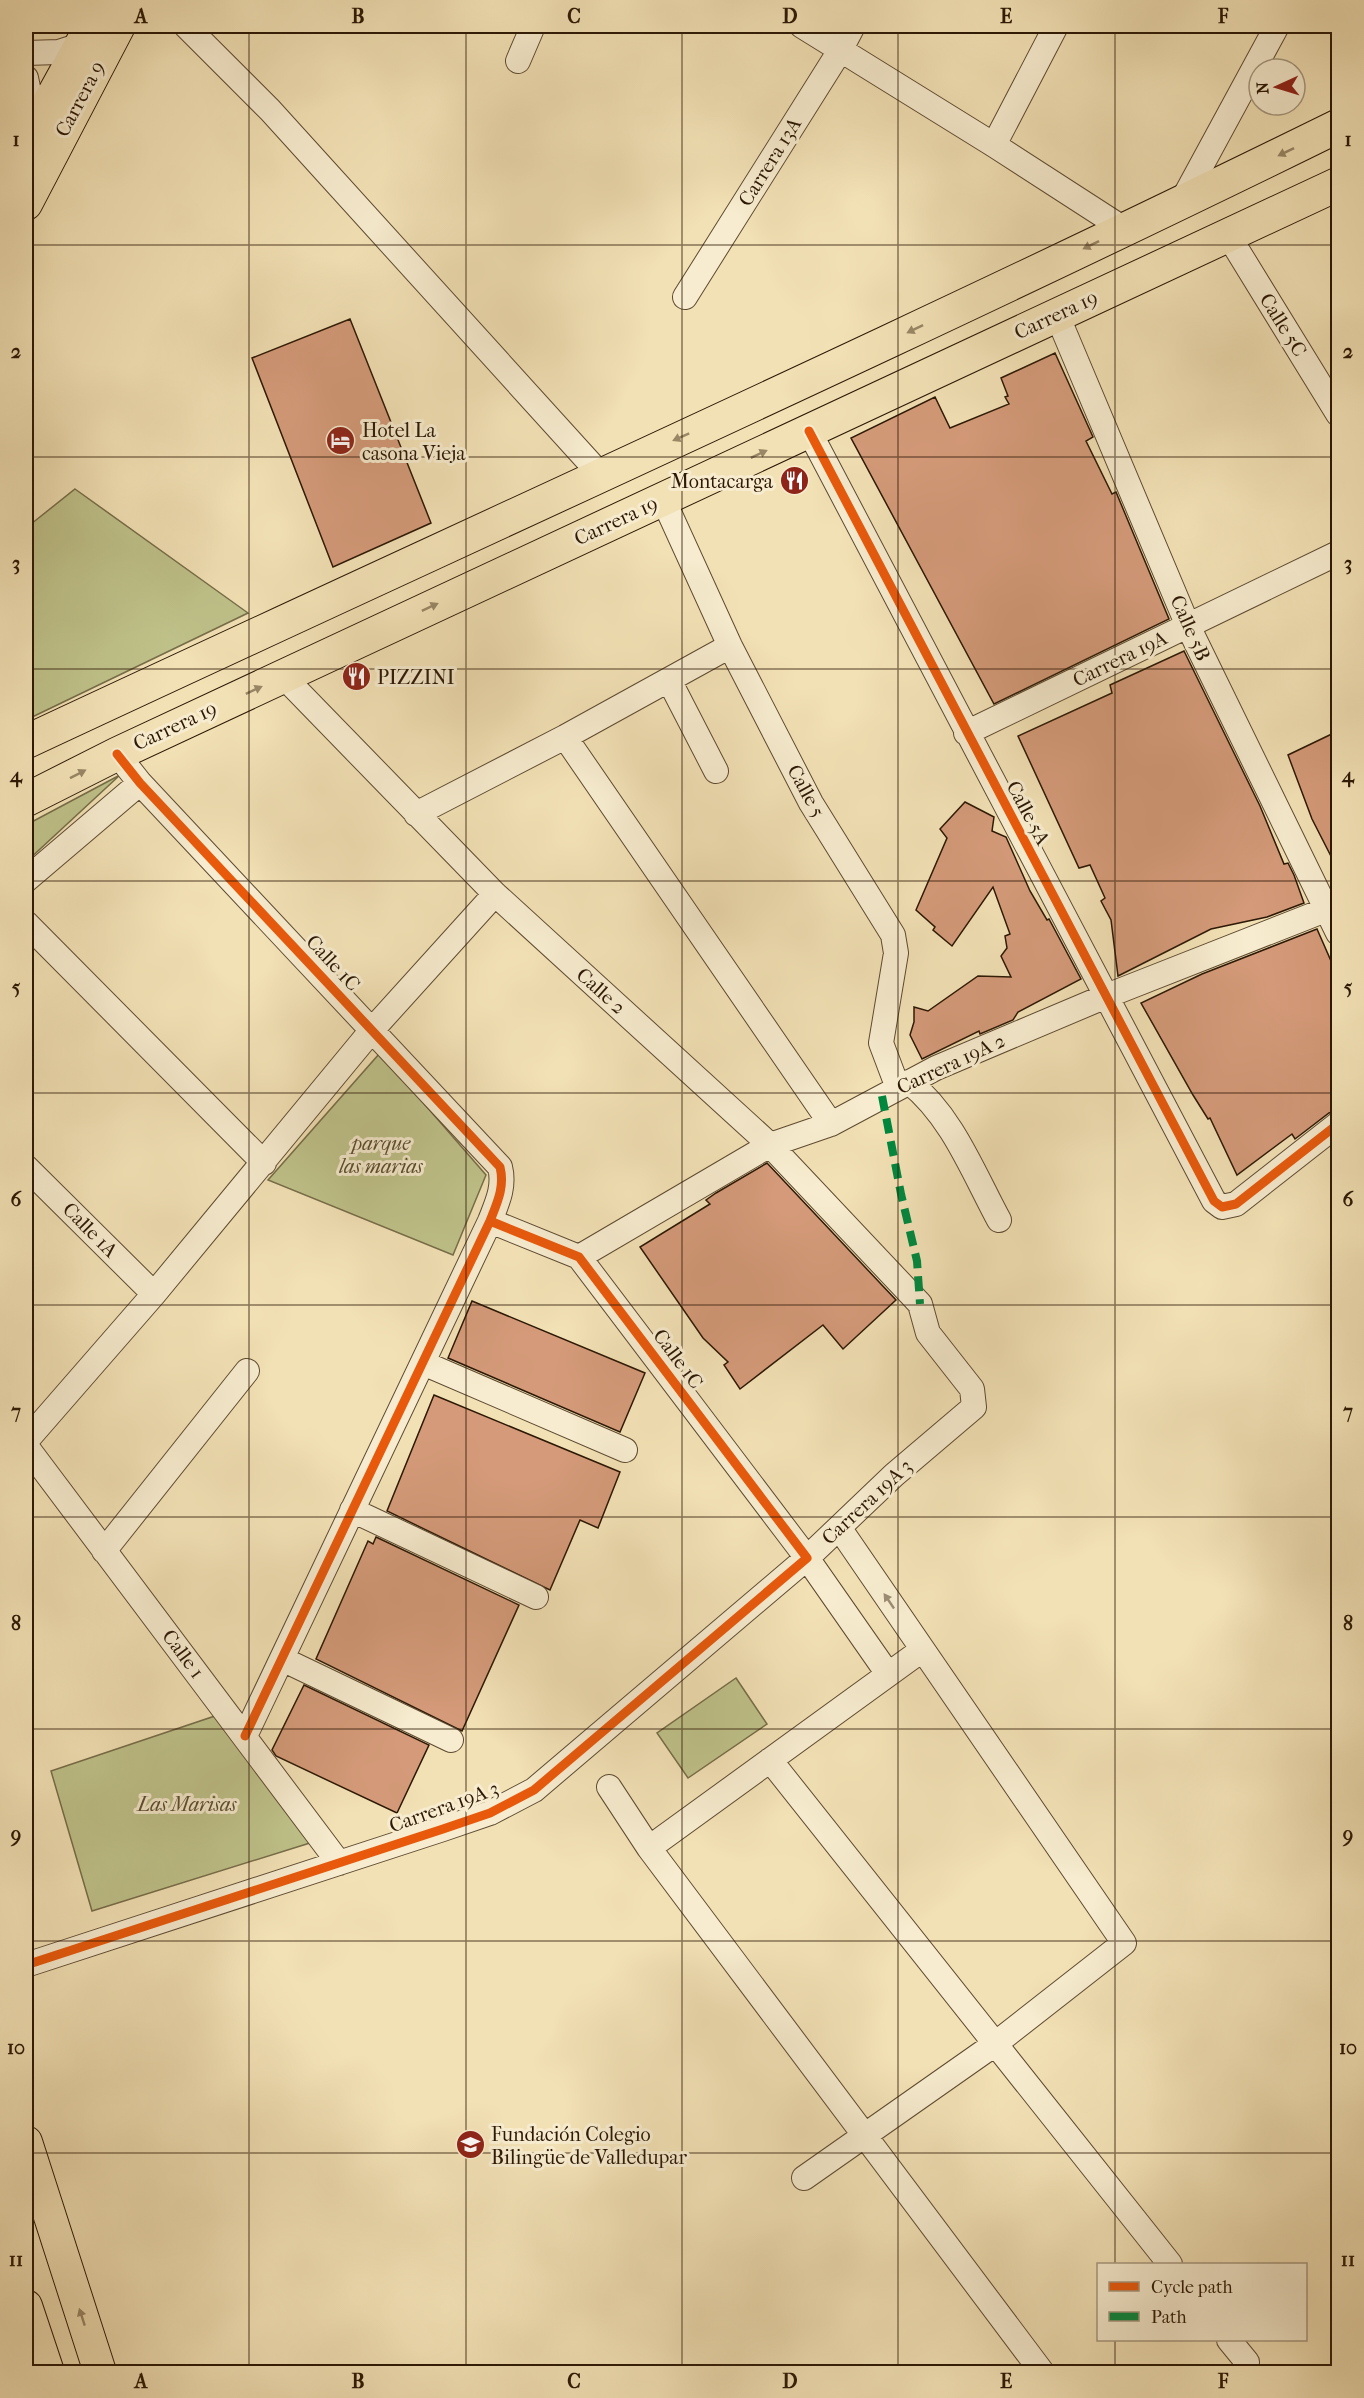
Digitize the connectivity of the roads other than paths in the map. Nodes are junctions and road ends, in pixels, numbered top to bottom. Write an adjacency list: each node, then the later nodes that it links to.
1 (119, 26): 18 (main road, Carrera 9)
2 (186, 26): 25 (street)
3 (533, 26): 11 (street)
4 (802, 26): 9 (street)
5 (853, 26): 9 (street, Carrera 13A)
6 (1056, 26): 15 (street)
7 (1277, 26): 17 (street)
8 (86, 35): 10 (street); 14 (main road, Carrera 9)
9 (841, 49): 15 (street); 21 (street, Carrera 13A)
10 (26, 53)
11 (518, 61)
12 (26, 78): 14 (street)
13 (1338, 126): 17 (highway, one-way to 17)
14 (31, 134)
15 (994, 145): 19 (street)
16 (1338, 184): 20 (highway, Carrera 19)
17 (1181, 203): 19 (highway)
18 (26, 204)
19 (1124, 229): 25 (highway, one-way to 25)
20 (1228, 235): 22 (highway, Carrera 19); 23 (street, Calle 5C)
21 (685, 297)
22 (1057, 315): 24 (highway, Carrera 19); 28 (street, Calle 5B)
23 (1338, 414)
24 (809, 431): 26 (highway, Carrera 19, one-way to 24); 32 (street, Calle 5A)
25 (600, 474): 34 (highway)
26 (663, 499): 29 (street, Calle 5); 30 (highway, Carrera 19, one-way to 26)
27 (1338, 554): 28 (street, Carrera 19A)
28 (1188, 626): 32 (street, Carrera 19A); 42 (street, Calle 5B)
29 (730, 646): 31 (street); 47 (street, Calle 5)
30 (284, 676): 35 (highway, Carrera 19, one-way to 30); 39 (street, Calle 2)
31 (669, 680): 33 (street); 36 (street)
32 (966, 733): 45 (street, Calle 5A)
33 (565, 737): 39 (street); 48 (street)
34 (26, 742)
35 (117, 754): 37 (street, Calle 1C); 38 (highway, Carrera 19, one-way to 35)
36 (716, 771)
37 (140, 783): 40 (street); 46 (street, Calle 1C)
38 (26, 800)
39 (416, 814): 41 (street, Calle 2)
40 (26, 880)
41 (495, 894): 46 (street); 50 (street, Calle 2)
42 (1333, 907): 44 (street, Calle 5B); 45 (street, Carrera 19A 2)
43 (26, 922): 51 (street)
44 (1338, 933)
45 (1104, 997): 47 (street, Carrera 19A 2); 49 (street, Calle 5A)
46 (372, 1030): 51 (street); 54 (street, Calle 1C)
47 (904, 1085): 48 (street, Carrera 19A 2); 53 (street)
48 (831, 1124): 50 (street, Carrera 19A 2)
49 (1338, 1124)
50 (770, 1145): 55 (street, Carrera 19A 2); 59 (street, Calle 2)
51 (264, 1163): 56 (street)
52 (26, 1167): 56 (street, Calle 1A)
53 (999, 1220)
54 (490, 1221): 55 (street); 57 (street)
55 (579, 1257): 66 (street, Calle 1C)
56 (154, 1294): 60 (street)
57 (423, 1363): 62 (street); 63 (street)
58 (247, 1371): 65 (street)
59 (975, 1399): 64 (street, Carrera 19A 3)
60 (26, 1441)
61 (26, 1446): 65 (street, Calle 1)
62 (625, 1450)
63 (352, 1510): 67 (street); 69 (street)
64 (840, 1529): 66 (street, Carrera 19A 3); 68 (street, one-way to 64)
65 (104, 1551): 71 (street, Calle 1)
66 (807, 1558): 70 (street, Calle 1C); 76 (street, Carrera 19A 3)
67 (536, 1598)
68 (922, 1650): 70 (street); 78 (street)
69 (282, 1659): 71 (street); 72 (street)
70 (888, 1674): 73 (street)
71 (244, 1736): 76 (street, Calle 1)
72 (451, 1740)
73 (770, 1760): 75 (street); 78 (street)
74 (609, 1787): 75 (street)
75 (649, 1848): 79 (street)
76 (339, 1863): 77 (street, Carrera 19A 3)
77 (26, 1965)
78 (995, 2043): 79 (street); 82 (street)
79 (864, 2135): 81 (street); 88 (street)
80 (26, 2142): 87 (main road, one-way to 80)
81 (804, 2178)
82 (1168, 2263)
83 (26, 2306): 86 (main road)
84 (1230, 2341): 85 (street)
85 (1247, 2362)
86 (48, 2373)
87 (100, 2373)
88 (1042, 2373)

